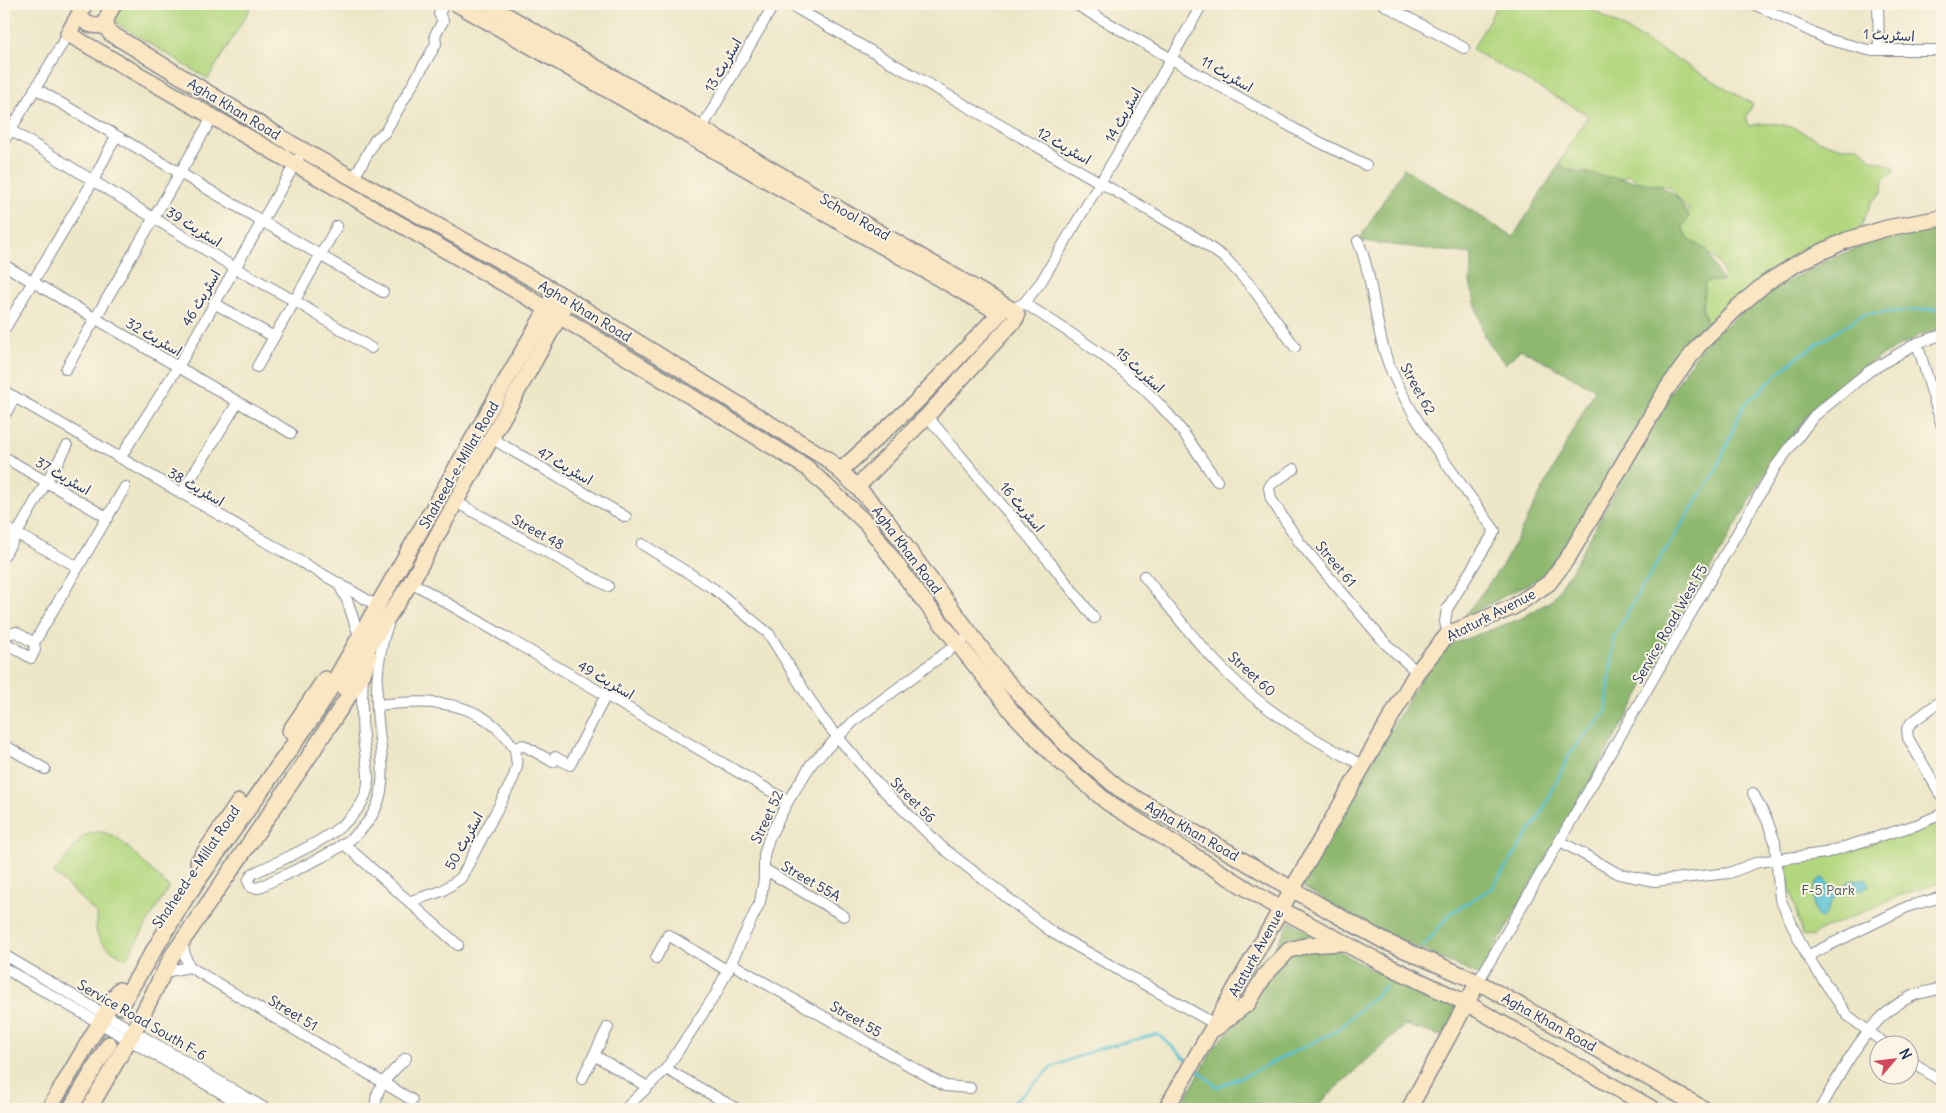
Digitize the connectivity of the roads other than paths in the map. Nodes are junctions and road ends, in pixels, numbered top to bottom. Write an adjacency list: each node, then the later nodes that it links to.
1 (114, 4): 13 (street)
2 (444, 4): 33 (street)
3 (457, 4): 20 (street, School Road)
4 (488, 4): 20 (street, School Road)
5 (774, 4): 26 (street, اسٹریٹ 13)
6 (789, 4): 35 (street, اسٹریٹ 12)
7 (1075, 4): 19 (street, اسٹریٹ 11)
8 (1202, 4): 19 (street, اسٹریٹ 14)
9 (1383, 4): 15 (street)
10 (1754, 4): 17 (street, اسٹریٹ 1)
11 (1878, 4): 17 (street)
12 (82, 9): 13 (street, Agha Khan Road); 14 (street)
13 (108, 30): 16 (street); 22 (street, Agha Khan Road)
14 (68, 34): 16 (street, Agha Khan Road); 21 (street)
15 (1464, 48)
16 (98, 50): 23 (street, Agha Khan Road)
17 (1879, 50): 18 (street, اسٹریٹ 1)
18 (1942, 50)
19 (1171, 57): 31 (street, اسٹریٹ 11); 35 (street, اسٹریٹ 14)
20 (582, 67): 26 (street, School Road)
21 (35, 88): 25 (street); 27 (street)
22 (206, 92): 23 (street); 29 (street, Agha Khan Road)
23 (197, 107): 24 (street, Agha Khan Road)
24 (213, 116): 30 (street, Agha Khan Road); 32 (street)
25 (7, 127): 28 (street); 34 (street, اسٹریٹ 39)
26 (698, 134): 49 (street, School Road)
27 (116, 136): 32 (street); 34 (street)
28 (4, 141)
29 (303, 150): 30 (street, اسٹریٹ 46); 33 (street, Agha Khan Road)
30 (296, 163): 38 (street, اسٹریٹ 46); 50 (street, Agha Khan Road)
31 (1366, 165)
32 (181, 174): 36 (street); 38 (street)
33 (354, 178): 46 (street, Agha Khan Road)
34 (93, 181): 36 (street, اسٹریٹ 39); 44 (street)
35 (1099, 182): 49 (street, اسٹریٹ 14); 56 (street, اسٹریٹ 12)
36 (154, 218): 43 (street, اسٹریٹ 39); 51 (street)
37 (1942, 218): 97 (street, Ataturk Avenue)
38 (263, 219): 41 (street); 43 (street, اسٹریٹ 46)
39 (338, 226): 41 (street)
40 (1358, 241): 97 (street, Street 62)
41 (322, 255): 45 (street); 47 (street)
42 (4, 265): 44 (street, اسٹریٹ 32)
43 (235, 268): 47 (street, اسٹریٹ 39); 48 (street, اسٹریٹ 46)
44 (33, 282): 51 (street, اسٹریٹ 32); 52 (street)
45 (383, 292)
46 (562, 296): 50 (street, Shaheed-e-Millat Road); 70 (street, Agha Khan Road)
47 (294, 300): 54 (street); 57 (street, اسٹریٹ 39)
48 (214, 303): 54 (street); 58 (street, اسٹریٹ 46)
49 (1013, 312): 65 (street); 75 (street); 76 (street, اسٹریٹ 15)
50 (554, 313): 68 (street, Shaheed-e-Millat Road); 73 (street, Agha Khan Road)
51 (95, 319): 58 (street, اسٹریٹ 32); 60 (street)
52 (4, 330)
53 (1942, 335): 55 (street, Service Road West F5)
54 (274, 337): 59 (street)
55 (1917, 343): 66 (street); 117 (street, Service Road West F5)
56 (1295, 347)
57 (371, 348)
58 (178, 367): 63 (street, اسٹریٹ 32); 72 (street, اسٹریٹ 46)
59 (257, 367)
60 (66, 369)
61 (4, 390): 62 (street, اسٹریٹ 38)
62 (15, 397): 64 (street); 72 (street, اسٹریٹ 38)
63 (238, 402): 67 (street, اسٹریٹ 32); 80 (street)
64 (4, 416)
65 (927, 416): 79 (street); 95 (street, اسٹریٹ 16)
66 (1942, 426)
67 (291, 433)
68 (484, 440): 81 (street, Shaheed-e-Millat Road); 82 (street, اسٹریٹ 47); 90 (street, Shaheed-e-Millat Road)
69 (68, 446): 77 (street)
70 (816, 452): 73 (street); 75 (street, Agha Khan Road)
71 (4, 457): 77 (street, اسٹریٹ 37)
72 (120, 458): 80 (street, اسٹریٹ 38)
73 (806, 467): 102 (street, Agha Khan Road)
74 (1294, 469): 103 (street, Street 61)
75 (840, 471): 79 (street, Agha Khan Road)
76 (1217, 480)
77 (47, 482): 83 (street, اسٹریٹ 37); 85 (street)
78 (125, 486): 83 (street)
79 (857, 487): 96 (street, Agha Khan Road)
80 (181, 494): 92 (street, اسٹریٹ 38)
81 (456, 502): 91 (street, Street 48); 93 (street, Shaheed-e-Millat Road)
82 (626, 517)
83 (108, 518): 88 (street)
84 (4, 527): 85 (street)
85 (16, 534): 87 (street); 88 (street)
86 (642, 544): 108 (street, Street 56)
87 (4, 556)
88 (78, 567): 101 (street)
89 (1144, 576): 111 (street, Street 60)
90 (389, 584): 93 (street); 94 (street, Shaheed-e-Millat Road)
91 (608, 586)
92 (340, 587): 94 (street, اسٹریٹ 38); 99 (street)
93 (404, 592): 99 (street, Shaheed-e-Millat Road); 105 (street, اسٹریٹ 49); 107 (street)
94 (376, 605): 99 (street, Shaheed-e-Millat Road)
95 (1094, 618)
96 (971, 634): 102 (street, Street 52); 121 (street, Agha Khan Road)
97 (1448, 634): 103 (street, Ataturk Avenue)
98 (4, 635): 101 (street)
99 (366, 638): 104 (street, Shaheed-e-Millat Road); 139 (street, Shaheed-e-Millat Road); 140 (street, Shaheed-e-Millat Road)
100 (4, 642): 101 (street)
101 (34, 643)
102 (958, 644): 108 (street, Street 52); 124 (street, Agha Khan Road)
103 (1417, 672): 111 (street, Ataturk Avenue)
104 (363, 674): 118 (street); 126 (street, Shaheed-e-Millat Road)
105 (606, 695): 110 (street); 115 (street, اسٹریٹ 49)
106 (1942, 700): 114 (street)
107 (377, 705): 110 (street); 118 (street)
108 (837, 736): 115 (street, Street 52); 142 (street, Street 56)
109 (4, 746): 112 (street)
110 (519, 747): 123 (street, اسٹریٹ 50)
111 (1364, 766): 121 (street, Ataturk Avenue)
112 (45, 769)
113 (1753, 793): 119 (street)
114 (1942, 797)
115 (788, 801): 120 (street, Street 52)
116 (1942, 814): 119 (street)
117 (1560, 841): 119 (street); 136 (street, Service Road West F5)
118 (344, 844): 123 (street)
119 (1776, 860): 130 (street)
120 (764, 869): 125 (street, Street 55A); 133 (street, Street 52)
121 (1292, 888): 124 (street, Ataturk Avenue); 136 (street, Agha Khan Road)
122 (1942, 897): 130 (street)
123 (411, 901): 128 (street)
124 (1280, 909): 127 (street, Agha Khan Road); 142 (street, Ataturk Avenue)
125 (844, 916)
126 (182, 942): 132 (street); 135 (street, Shaheed-e-Millat Road)
127 (1343, 943): 138 (street, Agha Khan Road); 142 (street)
128 (458, 945)
129 (4, 955): 140 (street, Service Road South F-6)
130 (1807, 956): 143 (street)
131 (656, 958): 133 (street, Street 55)
132 (190, 967): 135 (street); 152 (street, Street 51)
133 (730, 967): 149 (street, Street 52); 154 (street, Street 55)
134 (4, 968): 140 (street, Service Road South F-6)
135 (164, 972): 144 (street, Shaheed-e-Millat Road)
136 (1478, 982): 138 (street); 168 (street, Agha Khan Road)
137 (1942, 988): 143 (street)
138 (1466, 1003): 166 (street); 167 (street, Agha Khan Road)
139 (124, 1008)
140 (103, 1018): 144 (street, Service Road South F-6); 156 (street, Shaheed-e-Millat Road)
141 (608, 1027): 146 (street)
142 (1213, 1027): 165 (street, Ataturk Avenue)
143 (1868, 1032): 145 (street); 169 (street)
144 (132, 1035): 159 (street, Shaheed-e-Millat Road); 160 (street, Service Road South F-6); 161 (street, Service Road South F-6)
145 (1874, 1036)
146 (594, 1055): 150 (street); 153 (street)
147 (406, 1058): 152 (street)
148 (1918, 1066): 151 (street)
149 (666, 1069): 153 (street, Street 52); 164 (street)
150 (582, 1079)
151 (1942, 1082)
152 (382, 1083): 155 (street, Street 51); 162 (street)
153 (646, 1086): 163 (street, Street 52)
154 (970, 1088)
155 (412, 1100)
156 (49, 1109)
157 (61, 1109): 158 (street)
158 (70, 1109)
159 (89, 1109)
160 (249, 1109)
161 (266, 1109)
162 (376, 1109)
163 (625, 1109)
164 (737, 1109)
165 (1166, 1109)
166 (1409, 1109)
167 (1653, 1109)
168 (1704, 1109)
169 (1820, 1109)

